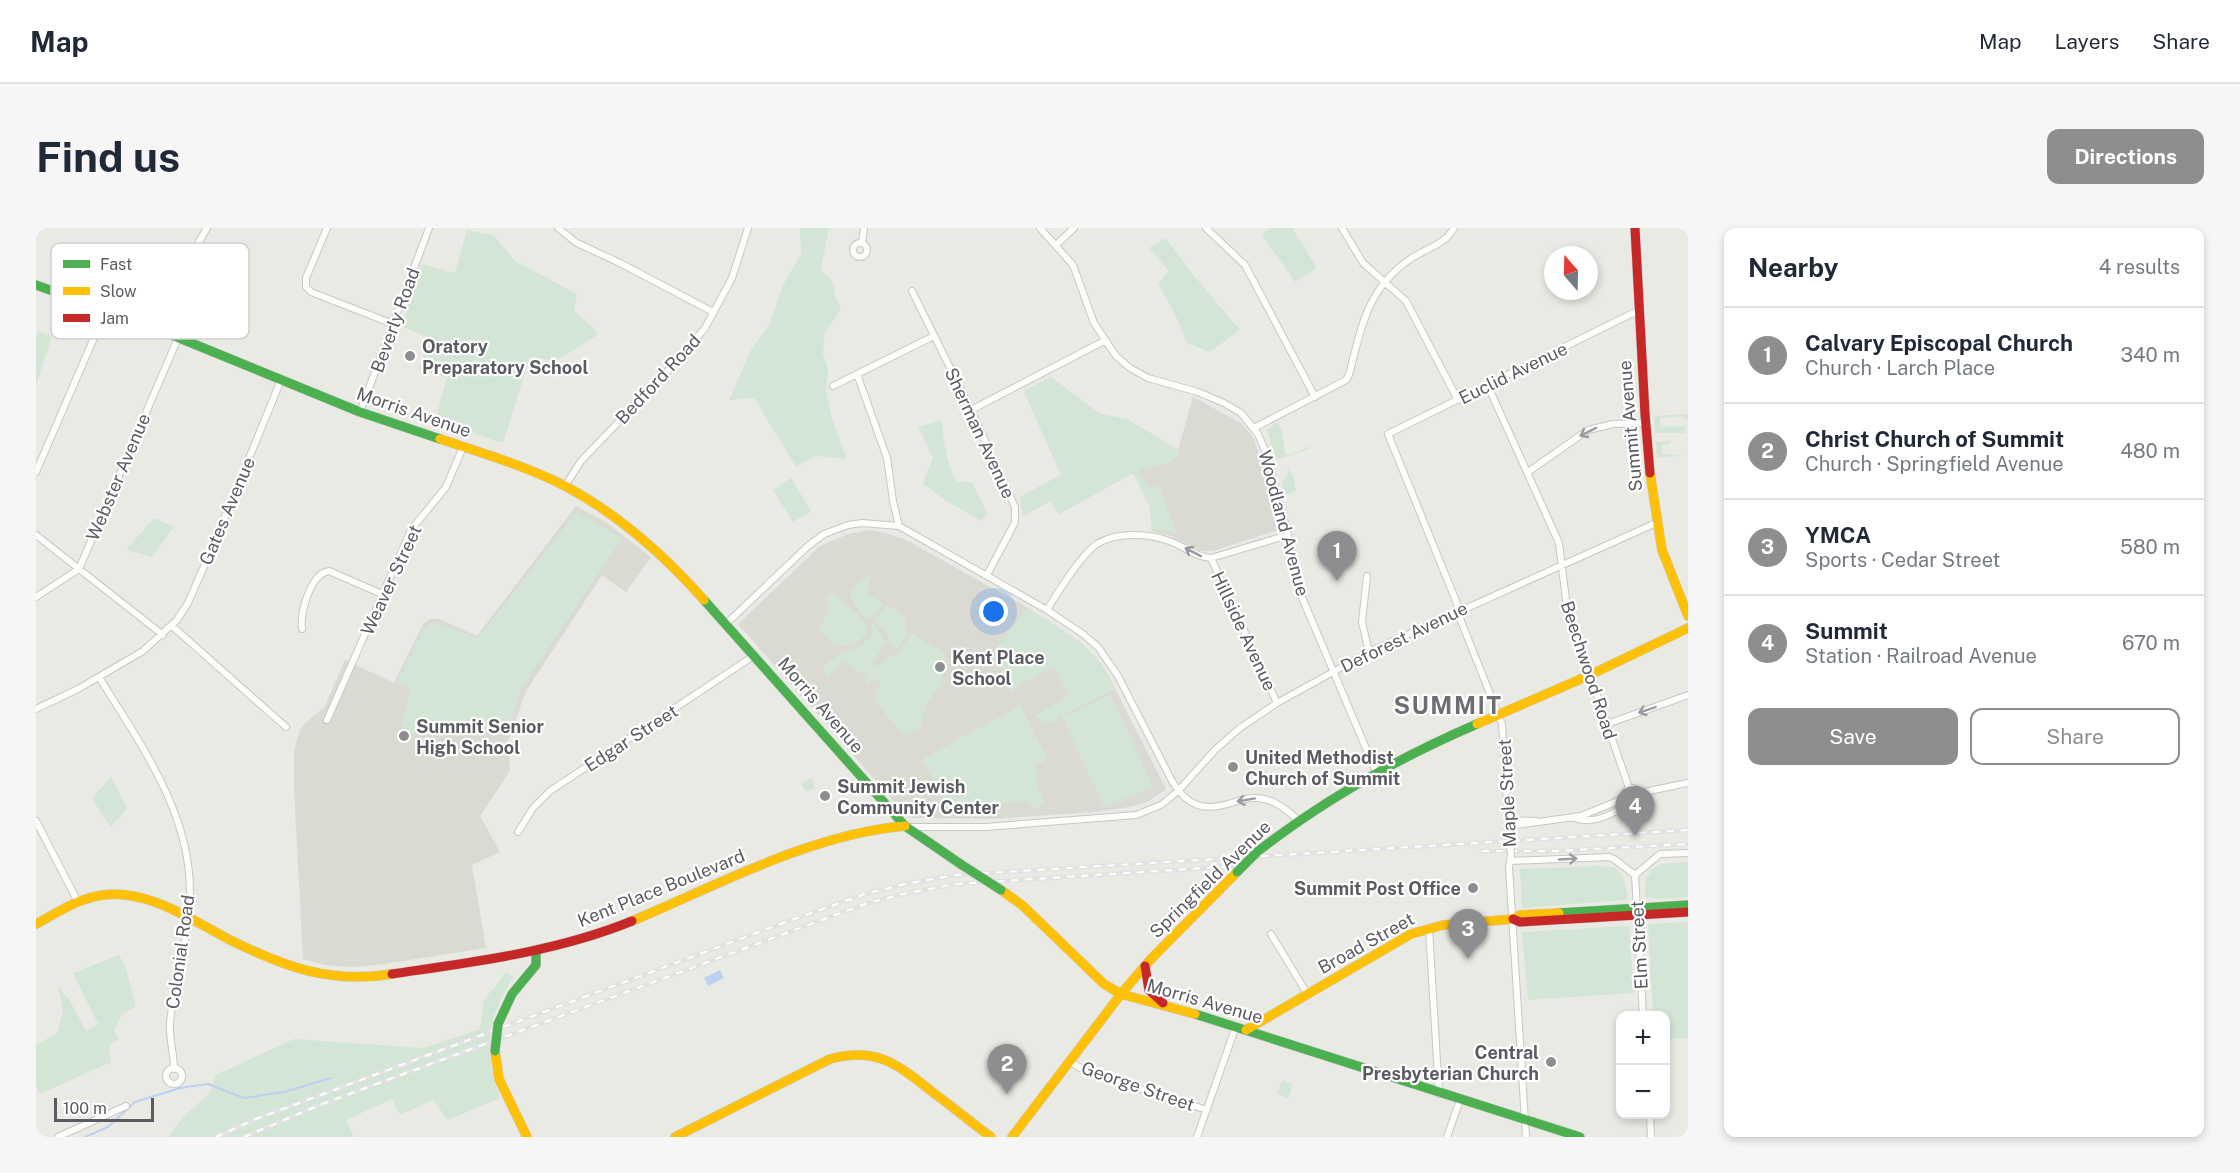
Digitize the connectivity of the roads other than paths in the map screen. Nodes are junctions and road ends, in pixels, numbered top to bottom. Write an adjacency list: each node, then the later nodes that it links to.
1 (207, 228): 13 (street)
2 (327, 228): 22 (street)
3 (429, 228): 22 (street, Beverly Road)
4 (558, 228): 20 (street)
5 (748, 228): 20 (street, Bedford Road)
6 (864, 228): 14 (street)
7 (1041, 228): 15 (street, Woodland Avenue)
8 (1074, 228): 15 (street)
9 (1206, 228): 32 (street)
10 (1342, 228): 16 (street)
11 (1454, 228): 16 (street)
12 (1635, 228): 21 (main road, Summit Avenue)
13 (199, 243)
14 (862, 243)
15 (1057, 244): 27 (street, Woodland Avenue)
16 (1384, 282): 32 (street); 33 (street)
17 (36, 285): 18 (main road, Morris Avenue)
18 (51, 290)
19 (912, 291): 23 (street, Sherman Avenue)
20 (713, 312): 42 (street, Bedford Road)
21 (1638, 312): 31 (street, Euclid Avenue); 36 (main road, Summit Avenue)
22 (393, 324): 35 (street, Beverly Road)
23 (934, 336): 28 (street); 34 (street, Sherman Avenue)
24 (93, 339): 40 (street)
25 (178, 339): 49 (street, Webster Avenue)
26 (180, 339): 29 (main road, Morris Avenue)
27 (1104, 341): 34 (street); 37 (street, Woodland Avenue)
28 (857, 374): 30 (street); 44 (street)
29 (281, 380): 35 (main road, Morris Avenue); 58 (street, Gates Avenue)
30 (833, 386)
31 (1488, 386): 33 (street, Euclid Avenue); 41 (street, Beechwood Road)
32 (1315, 397): 37 (street)
33 (1458, 400): 38 (street, Euclid Avenue)
34 (971, 410): 50 (street, Sherman Avenue)
35 (360, 412): 39 (main road, Morris Avenue)
36 (1645, 423): 41 (street, one-way to 41); 43 (main road, Summit Avenue)
37 (1254, 428): 46 (street, Woodland Avenue)
38 (1388, 434): 55 (street, Maple Street)
39 (464, 446): 42 (main road, Morris Avenue); 52 (street, Weaver Street)
40 (36, 472)
41 (1528, 472): 48 (street, Beechwood Road)
42 (565, 486): 57 (main road, Morris Avenue)
43 (1656, 523): 48 (street, Deforest Avenue); 56 (main road, Summit Avenue)
44 (899, 526): 50 (street); 57 (street)
45 (36, 535): 49 (street)
46 (1288, 535): 47 (street); 64 (street, Woodland Avenue)
47 (1211, 558): 54 (street, one-way to 54); 68 (street, Hillside Avenue)
48 (1563, 566): 55 (street, Deforest Avenue); 65 (street, Beechwood Road)
49 (79, 568): 53 (street); 61 (street)
50 (987, 575): 54 (street)
51 (1367, 576): 62 (street)
52 (382, 594): 60 (street); 71 (street, Weaver Street)
53 (36, 597)
54 (1047, 610): 77 (street)
55 (1458, 611): 62 (street, Deforest Avenue); 70 (street, Maple Street)
56 (1688, 616)
57 (726, 624): 63 (main road, Morris Avenue)
58 (172, 626): 61 (street, Gates Avenue); 73 (street)
59 (1688, 628): 65 (main road, Springfield Avenue)
60 (302, 629)
61 (163, 635): 66 (street, Gates Avenue)
62 (1369, 652): 64 (street, Deforest Avenue)
63 (755, 655): 83 (main road, Morris Avenue); 84 (street, Edgar Street)
64 (1333, 672): 68 (street, Deforest Avenue); 74 (street, Woodland Avenue)
65 (1590, 675): 70 (main road, Springfield Avenue); 72 (street, Beechwood Road)
66 (99, 676): 69 (street, Gates Avenue); 92 (street, Colonial Road)
67 (1688, 696): 72 (street, one-way to 72)
68 (1277, 703): 77 (street, Deforest Avenue)
69 (36, 709)
70 (1499, 714): 74 (main road, Springfield Avenue); 82 (street, Maple Street)
71 (327, 720)
72 (1606, 724): 76 (street, Beechwood Road)
73 (286, 727)
74 (1376, 772): 80 (main road, Springfield Avenue)
75 (1687, 783): 78 (street)
76 (1629, 788): 78 (street); 79 (street)
77 (1178, 791): 80 (street, one-way to 77); 83 (street, Kent Place Boulevard)
78 (1639, 793): 79 (street)
79 (1627, 800): 82 (street)
80 (1298, 819): 98 (main road, Springfield Avenue, bridge)
81 (36, 821): 88 (street)
82 (1509, 823): 86 (street, Maple Street, bridge)
83 (905, 826): 97 (main road, Kent Place Boulevard); 99 (main road, Morris Avenue, bridge)
84 (518, 832)
85 (1688, 854): 87 (street)
86 (1510, 858): 87 (street, one-way to 87); 93 (street, Maple Street)
87 (1635, 874): 90 (street, Elm Street)
88 (78, 902): 92 (main road, Kent Place Boulevard); 94 (main road, Kent Place Boulevard)
89 (1688, 905): 90 (main road, Broad Street)
90 (1637, 912): 91 (main road, Broad Street); 93 (main road, Broad Street); 102 (street, Elm Street)
91 (1688, 912)
92 (188, 918): 97 (main road, Kent Place Boulevard); 106 (street, Colonial Road)
93 (1513, 919): 95 (main road, Broad Street); 112 (street, Maple Street)
94 (36, 924)
95 (1429, 927): 100 (main road, Broad Street); 107 (street)
96 (1271, 934): 100 (street)
97 (536, 951): 114 (main road, bridge)
98 (1145, 966): 99 (main road, Springfield Avenue); 101 (main road)
99 (1121, 994): 101 (main road, Morris Avenue); 105 (main road, Springfield Avenue)
100 (1308, 995): 104 (main road, Broad Street)
101 (1168, 1007): 103 (main road, Morris Avenue)
102 (1643, 1011)
103 (1236, 1026): 104 (main road, Morris Avenue); 110 (street)
104 (1246, 1030): 107 (main road, Morris Avenue)
105 (1071, 1062): 110 (street, George Street); 117 (main road, Springfield Avenue)
106 (174, 1069)
107 (1439, 1094): 108 (main road, Morris Avenue)
108 (1460, 1100): 112 (main road, Morris Avenue); 119 (street)
109 (126, 1106): 113 (street)
110 (1207, 1110): 118 (street)
111 (1650, 1119): 122 (street)
112 (1525, 1120): 120 (street, Maple Street); 121 (main road, Morris Avenue)
113 (58, 1137)
114 (527, 1137)
115 (675, 1137): 116 (main road)
116 (991, 1137)
117 (1012, 1137)
118 (1197, 1137)
119 (1447, 1137)
120 (1526, 1137)
121 (1580, 1137)
122 (1651, 1137)

